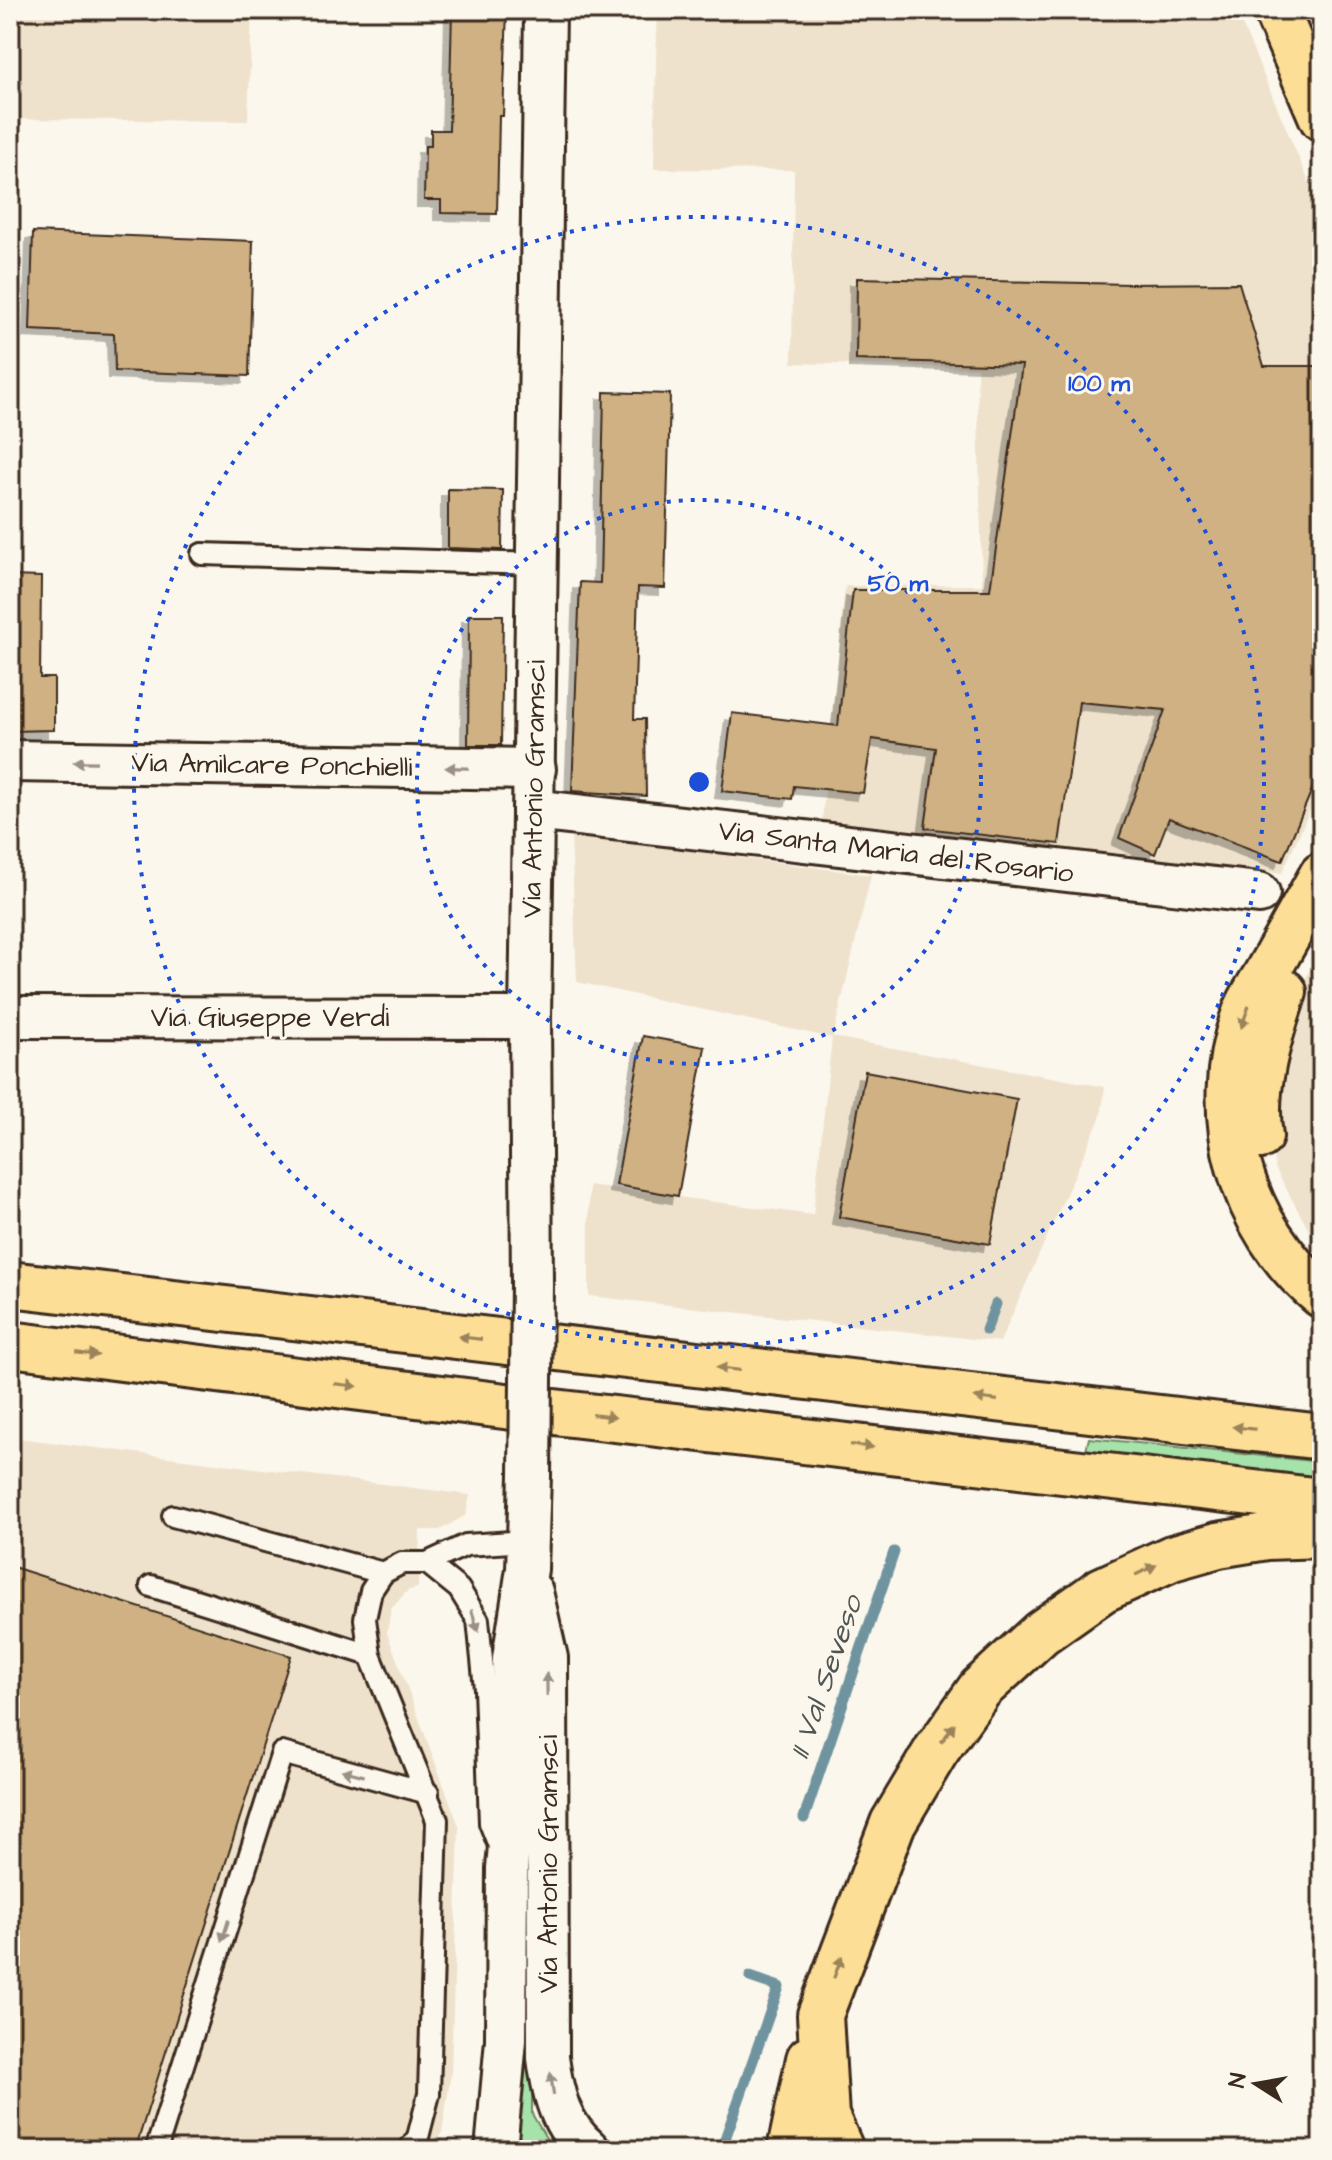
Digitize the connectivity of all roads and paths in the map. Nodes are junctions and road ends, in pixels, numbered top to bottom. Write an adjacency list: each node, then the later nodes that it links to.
1 (545, 10): 7 (street, Via Antonio Gramsci)
2 (1276, 10): 5 (highway)
3 (1303, 10): 4 (highway)
4 (1322, 55)
5 (1322, 118)
6 (202, 554): 7 (lane)
7 (537, 564): 9 (street, Via Antonio Gramsci)
8 (10, 761): 9 (street, Via Amilcare Ponchielli, one-way to 8)
9 (535, 769): 10 (street, Via Antonio Gramsci)
10 (533, 810): 12 (street, Via Santa Maria del Rosario); 14 (street, Via Antonio Gramsci)
11 (1322, 877): 15 (highway); 17 (highway, one-way to 17)
12 (1259, 893)
13 (10, 1017): 14 (street, Via Giuseppe Verdi)
14 (530, 1018): 23 (street, Via Antonio Gramsci, bridge)
15 (1322, 1260)
16 (10, 1284): 19 (highway, one-way to 16)
17 (1322, 1295)
18 (10, 1344): 20 (highway, one-way to 20)
19 (1322, 1437)
20 (1322, 1501)
21 (173, 1516): 25 (lane)
22 (1322, 1535): 30 (highway, one-way to 22)
23 (527, 1555): 24 (lane); 29 (street, Via Antonio Gramsci); 34 (street, Via Antonio Gramsci, one-way to 23)
24 (427, 1563): 25 (lane); 29 (lane, one-way to 29)
25 (383, 1573): 27 (lane)
26 (151, 1586): 27 (lane)
27 (370, 1655): 28 (lane)
28 (428, 1793): 32 (lane, one-way to 32); 33 (lane)
29 (507, 1868): 31 (street, Via Antonio Gramsci)
30 (820, 2015): 35 (highway); 36 (highway)
31 (495, 2141)
32 (156, 2150)
33 (409, 2150)
34 (589, 2150)
35 (790, 2150)
36 (841, 2150)

